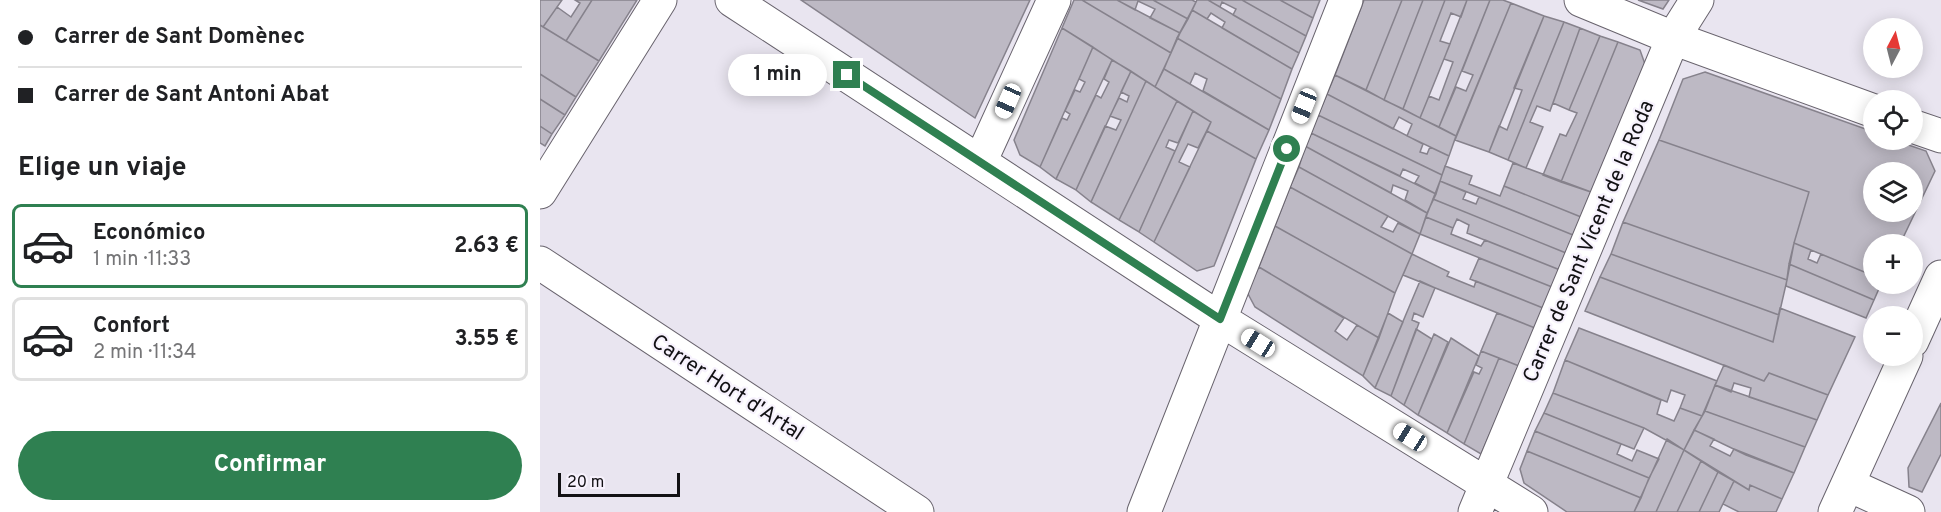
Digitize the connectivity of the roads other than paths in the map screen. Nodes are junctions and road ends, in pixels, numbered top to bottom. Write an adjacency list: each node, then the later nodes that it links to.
1 (660, 0): 12 (street)
2 (732, 0): 11 (street)
3 (1054, 0): 11 (street)
4 (1346, 0): 16 (street)
5 (1581, 0): 7 (street)
6 (1697, 0): 7 (street, Carrer de Sant Vicent de la Roda)
7 (1673, 38): 8 (street); 18 (street, Carrer de Sant Vicent de la Roda)
8 (1863, 107)
9 (1923, 130): 10 (street)
10 (1941, 136)
11 (980, 162): 16 (street)
12 (540, 192)
13 (540, 263): 20 (street, Carrer Hort d'Artal)
14 (1941, 277): 15 (street)
15 (1923, 317)
16 (1220, 319): 18 (street); 21 (street)
17 (1901, 366): 19 (street)
18 (1480, 498): 22 (street)
19 (1842, 498): 23 (street)
20 (917, 512)
21 (1144, 512)
22 (1531, 512)
23 (1908, 512)

